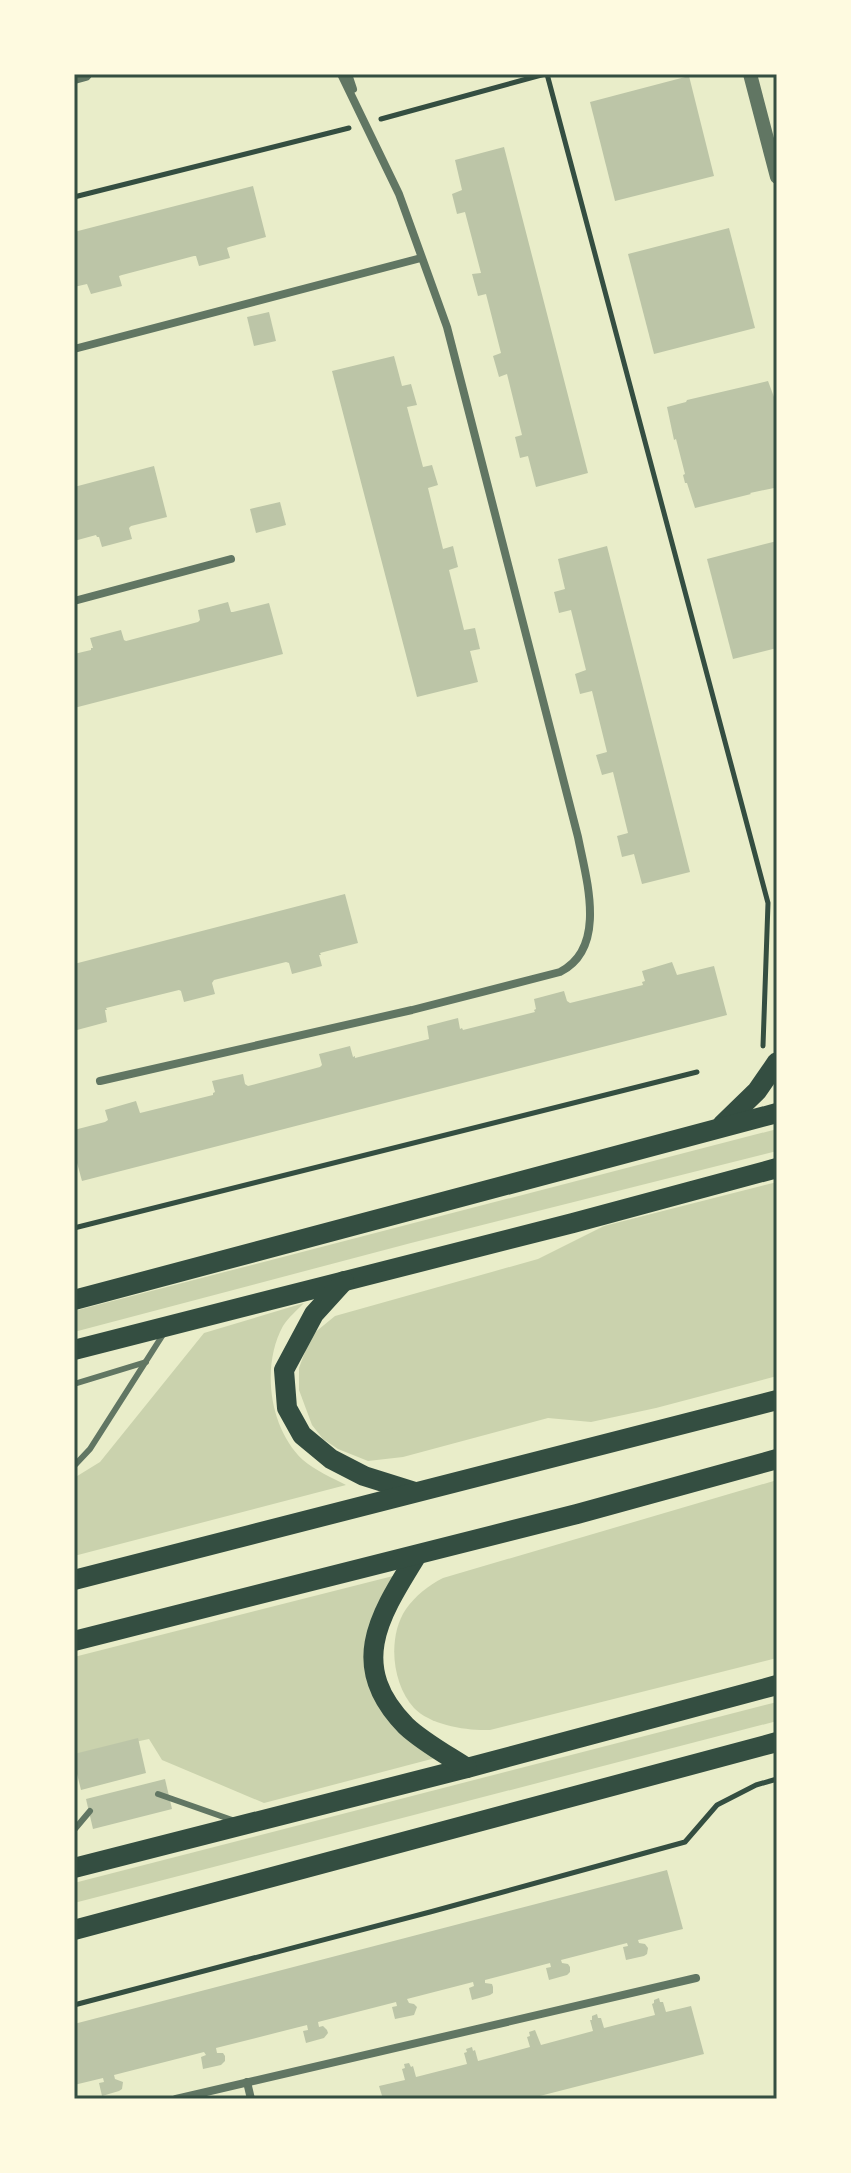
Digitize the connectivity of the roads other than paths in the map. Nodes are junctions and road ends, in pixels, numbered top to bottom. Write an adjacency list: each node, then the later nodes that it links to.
1 (85, 74): 5 (street)
2 (341, 74): 6 (street)
3 (348, 74): 6 (street)
4 (750, 74): 7 (street)
5 (74, 77)
6 (365, 124): 8 (street)
7 (777, 177)
8 (421, 258): 9 (street); 13 (street)
9 (74, 349)
10 (231, 559): 11 (street)
11 (74, 601)
12 (770, 1059): 15 (main road)
13 (100, 1081)
14 (777, 1113): 15 (main road)
15 (719, 1129): 18 (main road)
16 (777, 1168): 17 (main road)
17 (344, 1281): 19 (main road); 26 (main road)
18 (74, 1300)
19 (168, 1327): 20 (main road); 21 (lane)
20 (74, 1350)
21 (146, 1362): 22 (lane); 25 (lane)
22 (74, 1384)
23 (777, 1400): 26 (main road)
24 (777, 1459): 27 (main road)
25 (74, 1466)
26 (415, 1492): 28 (main road)
27 (417, 1555): 29 (main road); 32 (main road)
28 (74, 1580)
29 (74, 1641)
30 (777, 1685): 32 (main road)
31 (777, 1742): 38 (main road)
32 (467, 1768): 35 (main road)
33 (158, 1794): 35 (lane)
34 (90, 1811): 36 (lane)
35 (246, 1825): 37 (main road)
36 (74, 1830)
37 (74, 1868)
38 (74, 1930)
39 (696, 1978): 40 (street)
40 (247, 2082): 41 (street); 42 (street)
41 (176, 2099)
42 (251, 2099)

